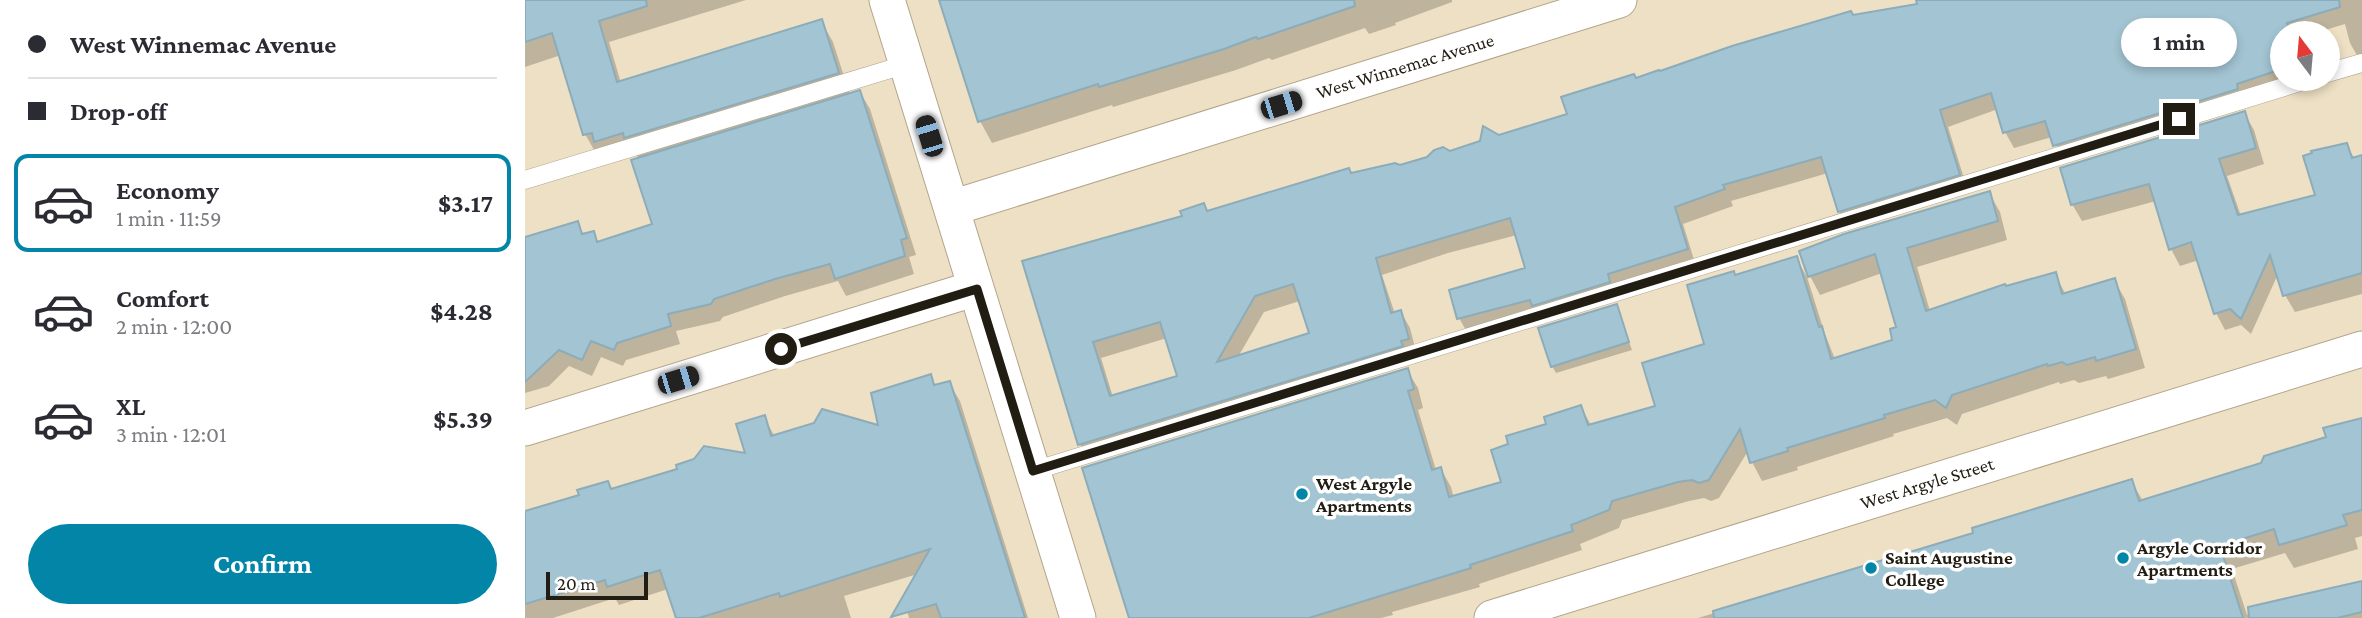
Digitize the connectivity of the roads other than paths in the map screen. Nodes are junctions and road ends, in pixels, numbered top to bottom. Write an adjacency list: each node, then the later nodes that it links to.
1 (887, 0): 4 (street)
2 (1619, 0): 8 (street, West Winnemac Avenue)
3 (2362, 63): 5 (lane)
4 (907, 64): 7 (lane); 8 (street)
5 (2340, 69)
6 (2271, 91): 12 (lane)
7 (525, 180)
8 (952, 208): 9 (street)
9 (977, 289): 11 (street); 12 (street)
10 (2362, 349): 14 (street, West Argyle Street)
11 (525, 428)
12 (1033, 471): 13 (street)
13 (1078, 618)
14 (1492, 618)

